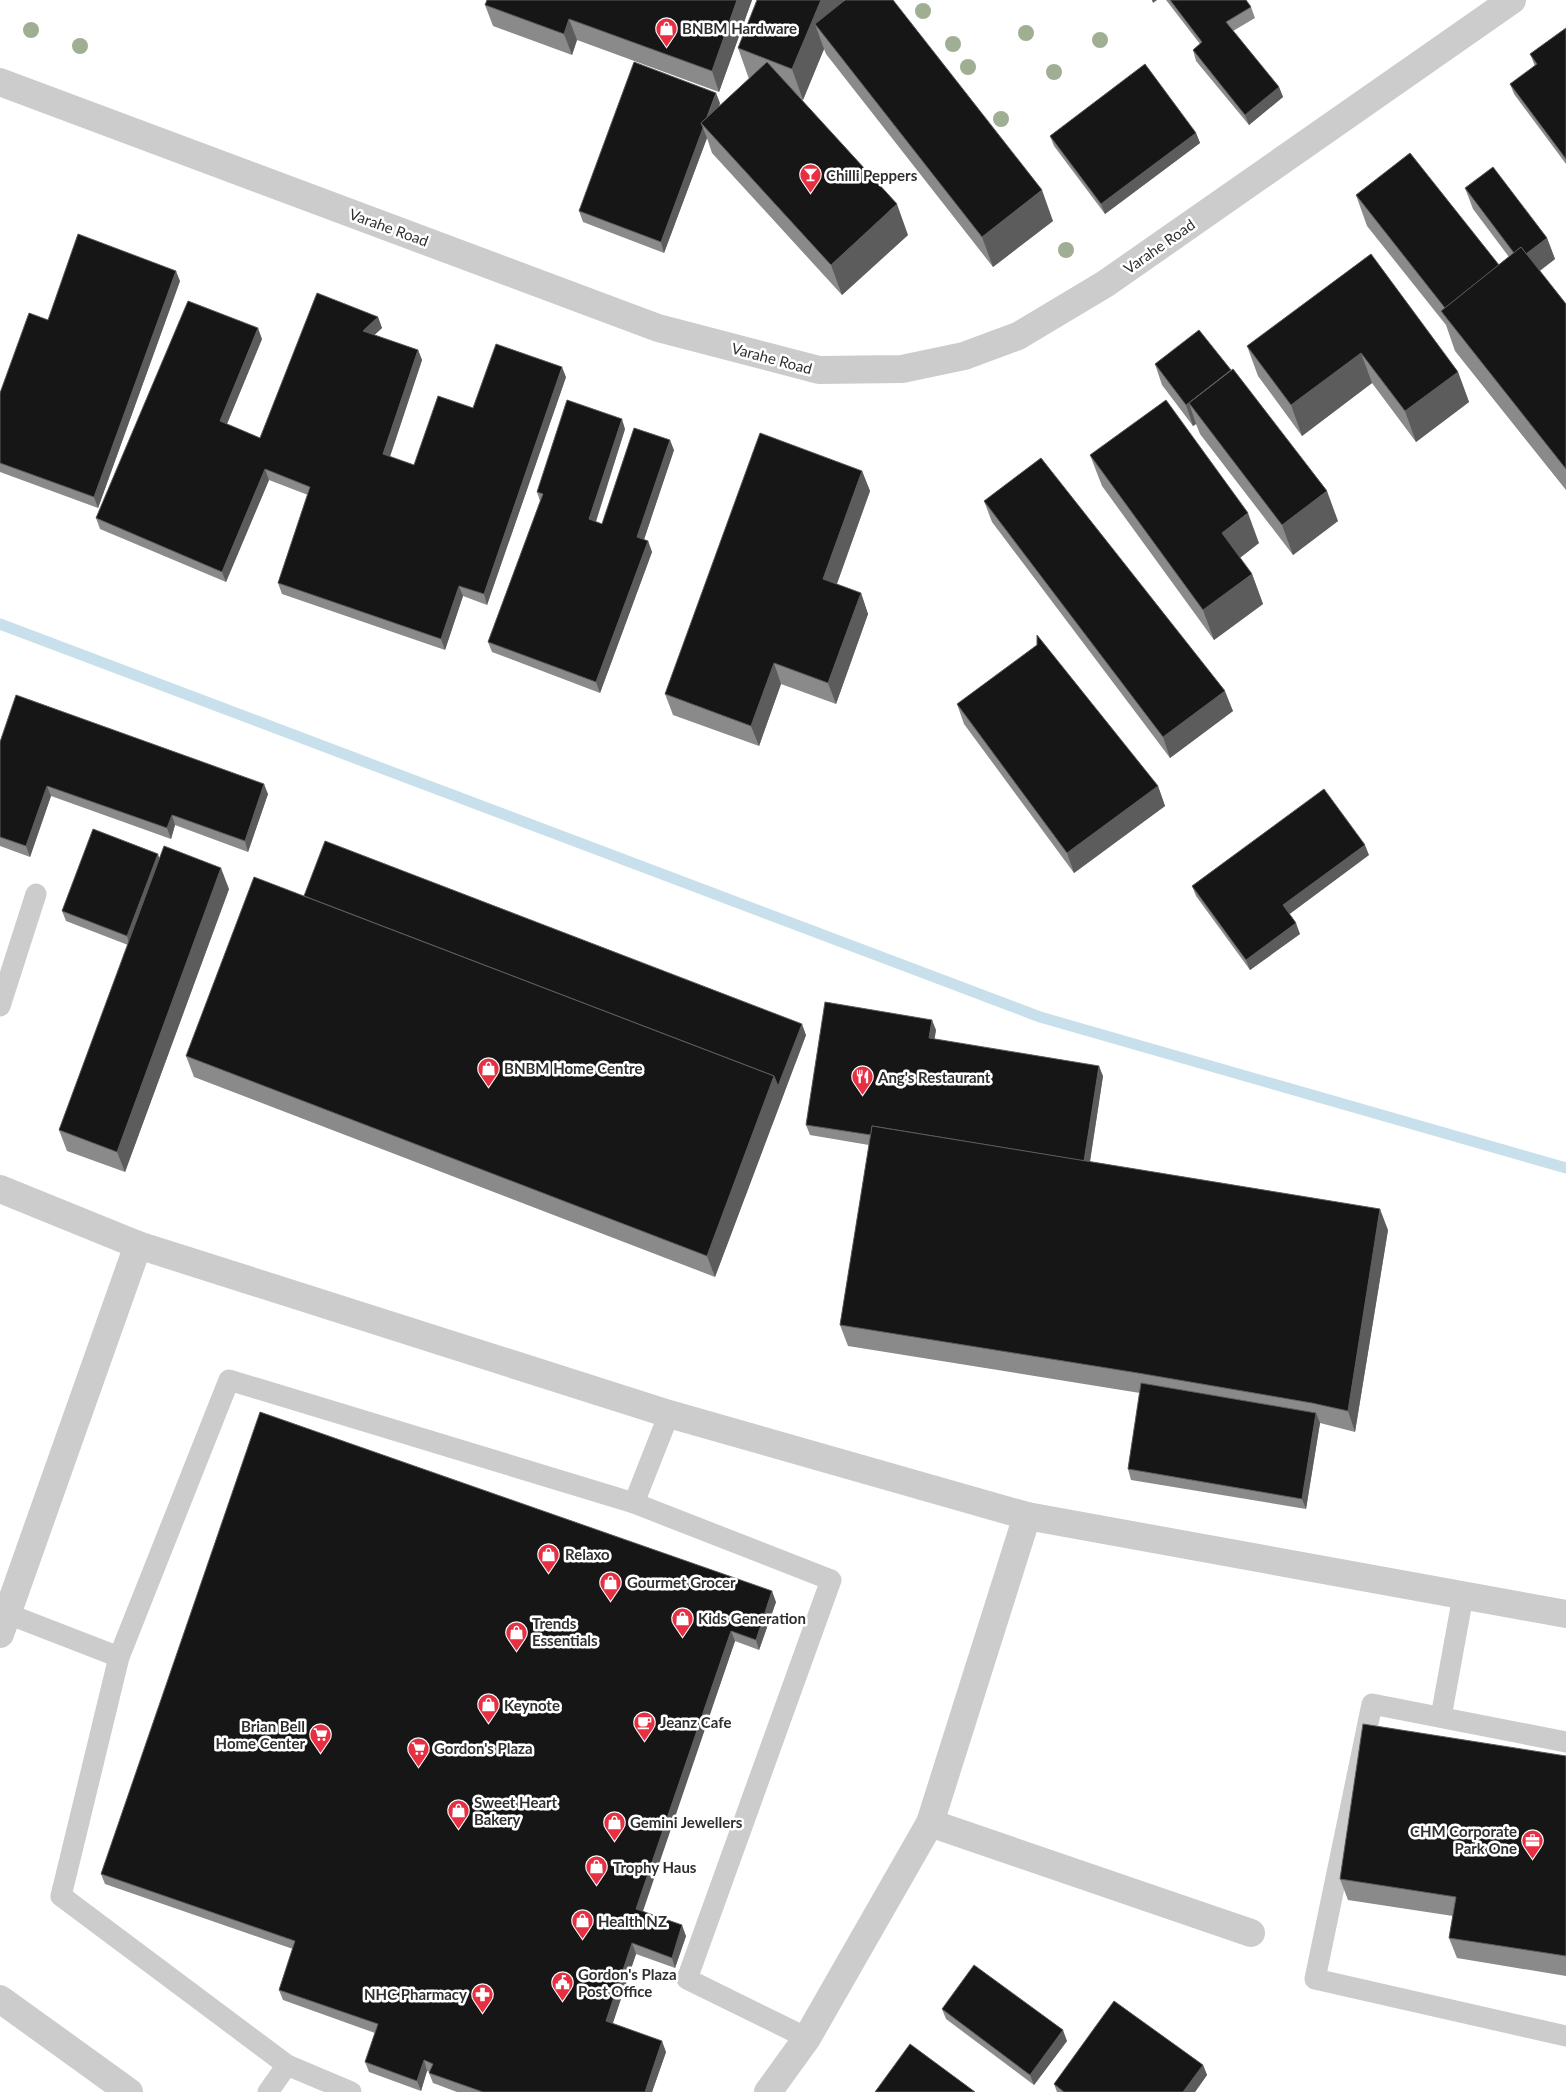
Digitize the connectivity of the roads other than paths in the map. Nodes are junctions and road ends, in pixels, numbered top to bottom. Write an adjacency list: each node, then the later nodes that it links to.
1 (1512, 0): 2 (street, Varahe Road)
2 (0, 82)
3 (36, 894): 4 (lane)
4 (0, 1006)
5 (0, 1189): 6 (street)
6 (138, 1245): 7 (street); 12 (street)
7 (669, 1414): 8 (lane); 9 (street)
8 (634, 1502): 13 (lane); 20 (lane)
9 (1027, 1516): 10 (street); 16 (street)
10 (1463, 1596): 11 (street); 14 (lane)
11 (1566, 1614)
12 (4, 1624): 13 (lane)
13 (119, 1657): 21 (lane)
14 (1441, 1717): 15 (lane); 19 (lane)
15 (1566, 1742)
16 (930, 1823): 17 (street); 20 (street)
17 (1251, 1933)
18 (0, 2000): 22 (street)
19 (1566, 2036)
20 (808, 2038): 25 (street)
21 (287, 2065): 23 (lane); 24 (lane)
22 (129, 2092)
23 (268, 2092)
24 (351, 2092)
25 (768, 2092)

